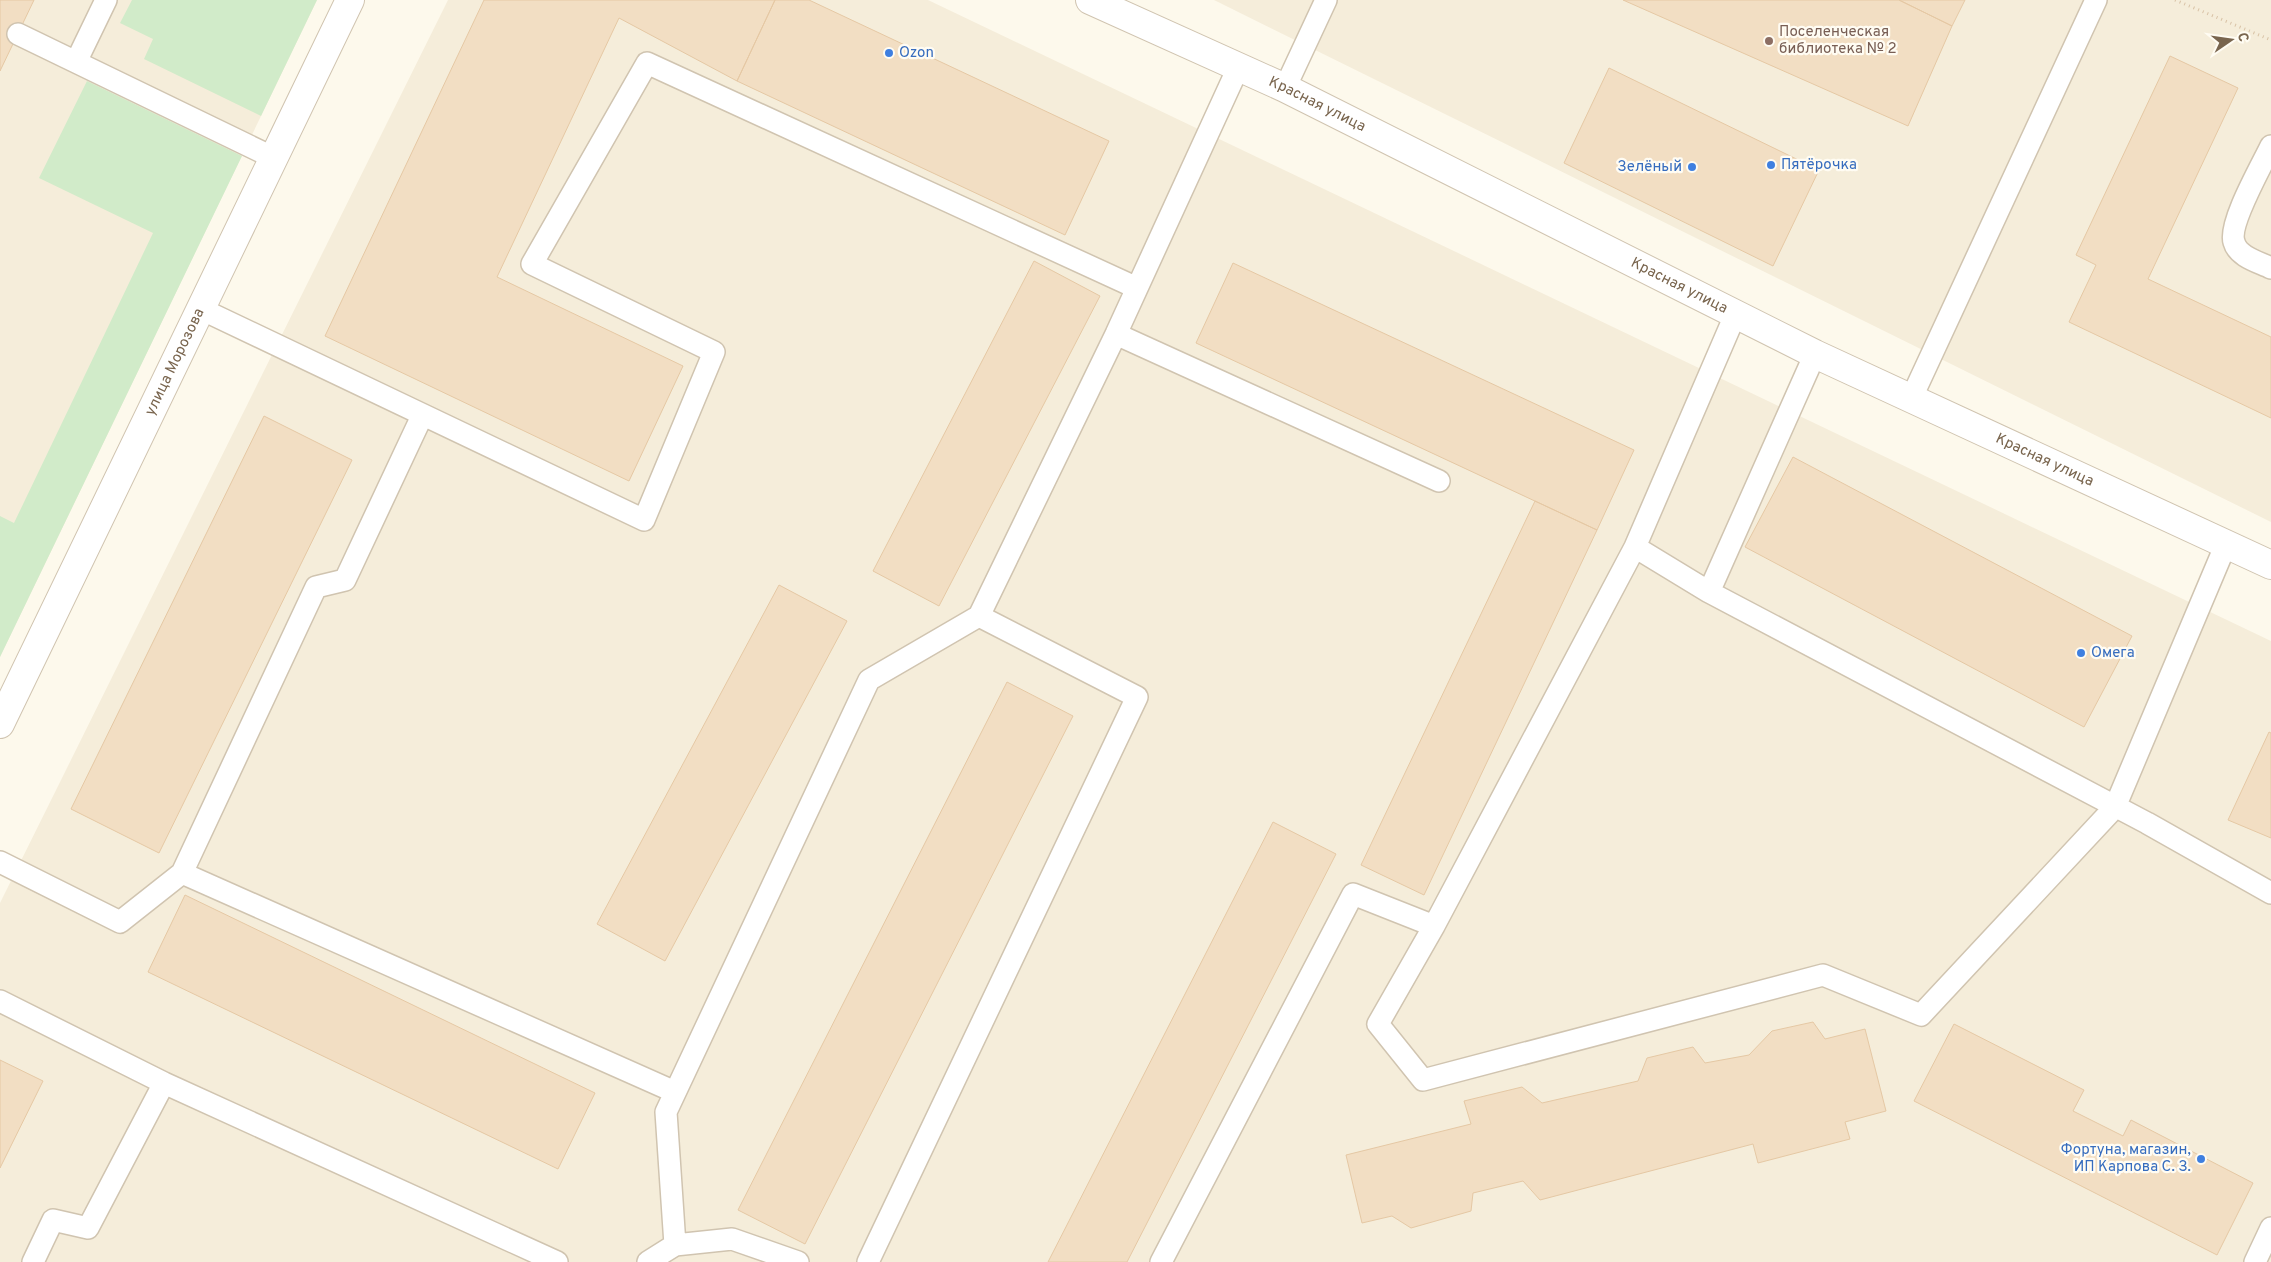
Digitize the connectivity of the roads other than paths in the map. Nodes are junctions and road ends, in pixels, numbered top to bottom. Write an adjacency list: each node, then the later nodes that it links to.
1 (106, 0): 7 (lane)
2 (350, 0): 11 (street, улица Морозова)
3 (1090, 0): 8 (street, Красная улица)
4 (1326, 0): 9 (lane)
5 (2096, 0): 18 (lane)
6 (18, 34): 7 (lane)
7 (76, 62): 11 (lane)
8 (1238, 68): 9 (street, Красная улица); 13 (lane)
9 (1285, 88): 15 (street, Красная улица)
10 (2271, 146): 12 (lane)
11 (274, 158): 14 (street, улица Морозова)
12 (2271, 268)
13 (1137, 288): 16 (lane); 19 (lane)
14 (201, 309): 19 (lane); 26 (street, улица Морозова)
15 (1736, 313): 17 (street, Красная улица); 22 (lane)
16 (1116, 334): 20 (lane); 25 (lane)
17 (1815, 354): 18 (street, Красная улица); 24 (lane)
18 (1911, 399): 21 (street, Красная улица)
19 (422, 416): 29 (lane)
20 (1439, 481)
21 (2226, 544): 23 (street, Красная улица); 27 (lane)
22 (1634, 547): 24 (lane); 31 (lane)
23 (2271, 565)
24 (1709, 592): 27 (lane)
25 (979, 616): 34 (lane); 41 (lane)
26 (0, 724)
27 (2115, 807): 30 (lane); 31 (lane)
28 (0, 862): 29 (lane)
29 (182, 873): 34 (lane)
30 (2271, 893)
31 (1434, 926): 42 (lane)
32 (0, 1001): 33 (lane)
33 (164, 1083): 37 (lane); 38 (lane)
34 (675, 1092): 36 (lane)
35 (2271, 1228): 43 (lane)
36 (675, 1245): 39 (lane); 40 (lane)
37 (33, 1262)
38 (557, 1262)
39 (648, 1262)
40 (798, 1262)
41 (868, 1262)
42 (1160, 1262)
43 (2255, 1262)

